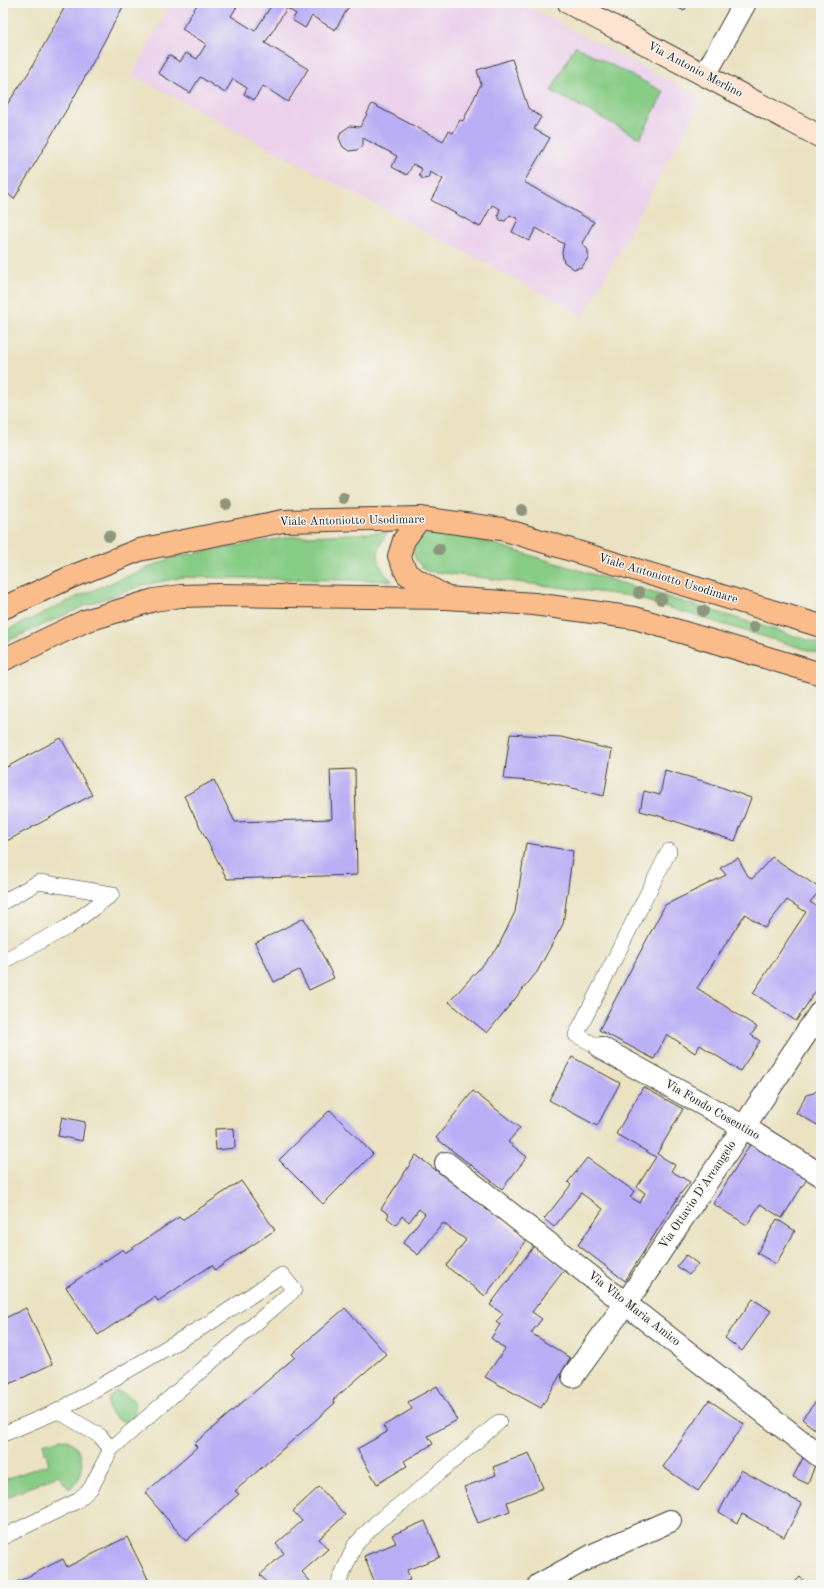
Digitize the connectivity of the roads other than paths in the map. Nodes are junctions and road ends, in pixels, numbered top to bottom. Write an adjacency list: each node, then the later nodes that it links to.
1 (569, 3): 3 (main road, Via Antonio Merlino)
2 (745, 3): 3 (street)
3 (705, 75): 4 (main road, Via Antonio Merlino)
4 (821, 137)
5 (420, 518): 6 (main road); 7 (main road, Viale Antoniotto Usodimare); 8 (main road, Viale Antoniotto Usodimare)
6 (448, 598): 9 (main road); 10 (main road)
7 (3, 608)
8 (821, 626)
9 (3, 660)
10 (821, 674)
11 (669, 851): 15 (lane)
12 (3, 902): 13 (lane)
13 (3, 961)
14 (821, 1011): 16 (street, Via Ottavio D'Arcangelo)
15 (601, 1048): 16 (street, Via Fondo Cosentino)
16 (744, 1127): 18 (street, Via Fondo Cosentino); 19 (street, Via Ottavio D'Arcangelo)
17 (446, 1163): 19 (street, Via Vito Maria Amico)
18 (821, 1175)
19 (626, 1303): 20 (street, Via Ottavio D'Arcangelo); 25 (street, Via Vito Maria Amico)
20 (573, 1376)
21 (58, 1411): 23 (lane); 24 (lane); 24 (lane)
22 (499, 1422): 28 (lane)
23 (3, 1434)
24 (111, 1449): 27 (lane)
25 (821, 1457)
26 (670, 1521): 29 (street)
27 (3, 1537)
28 (339, 1585)
29 (539, 1585)

